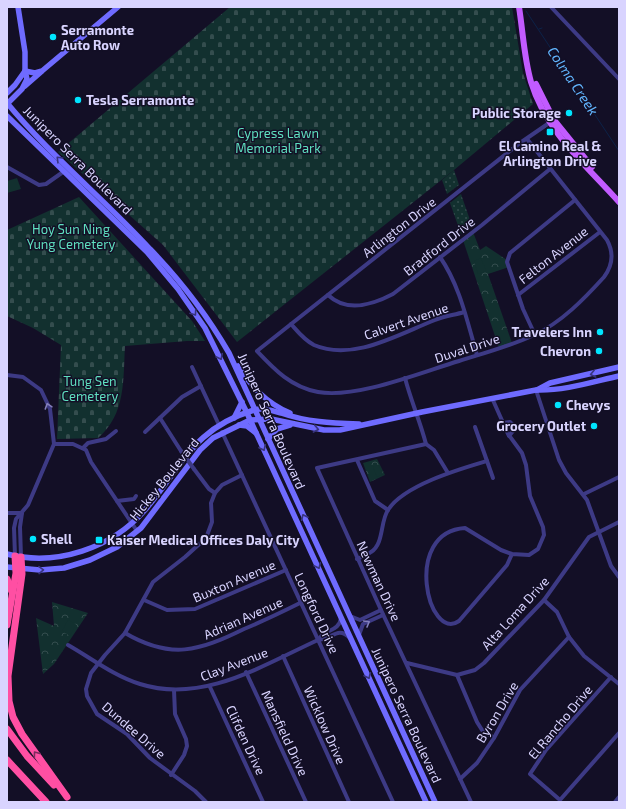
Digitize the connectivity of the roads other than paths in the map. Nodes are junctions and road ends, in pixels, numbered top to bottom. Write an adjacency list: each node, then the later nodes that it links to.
1 (18, 7): 6 (main road)
2 (118, 7): 7 (main road)
3 (519, 7): 13 (main road)
4 (523, 7): 13 (main road)
5 (551, 7): 8 (street)
6 (25, 71): 7 (main road); 9 (main road); 10 (main road)
7 (42, 71): 9 (main road)
8 (619, 79)
9 (22, 89): 11 (main road)
10 (7, 93)
11 (7, 104): 29 (main road, Junipero Serra Boulevard, one-way to 11)
12 (7, 116): 17 (main road, Junipero Serra Boulevard)
13 (552, 122): 14 (street, Arlington Drive); 18 (main road); 20 (main road)
14 (527, 139): 16 (street, Duval Drive); 23 (street, Arlington Drive)
15 (7, 167): 17 (street)
16 (550, 169): 19 (street, Duval Drive); 22 (street, Bradford Drive)
17 (63, 172): 39 (main road, Junipero Serra Boulevard, one-way to 39)
18 (619, 196)
19 (575, 200): 21 (street, Duval Drive); 24 (street)
20 (619, 202)
21 (600, 232): 24 (street, Felton Avenue); 27 (street, Duval Drive)
22 (440, 257): 23 (street, Bradford Drive); 25 (street)
23 (328, 295): 26 (street, Arlington Drive)
24 (518, 295): 27 (street)
25 (464, 312): 26 (street, Calvert Avenue); 30 (street)
26 (291, 324): 28 (street, Arlington Drive)
27 (535, 335): 30 (street, Duval Drive)
28 (257, 351): 35 (street, Duval Drive)
29 (229, 353): 40 (main road, Junipero Serra Boulevard); 47 (main road)
30 (477, 355): 35 (street, Duval Drive)
31 (192, 367): 36 (street)
32 (619, 367): 37 (main road, Hickey Boulevard, one-way to 37)
33 (7, 375): 60 (street, one-way to 33)
34 (619, 376): 37 (main road, Hickey Boulevard)
35 (405, 378): 42 (street)
36 (201, 386): 43 (street); 51 (street)
37 (536, 390): 38 (main road, Hickey Boulevard); 70 (street)
38 (492, 398): 42 (main road, Hickey Boulevard); 48 (street)
39 (242, 402): 41 (main road, Junipero Serra Boulevard); 44 (main road)
40 (255, 410): 41 (main road, Hickey Boulevard); 45 (main road, Junipero Serra Boulevard); 47 (main road, Hickey Boulevard)
41 (247, 413): 44 (main road, Hickey Boulevard); 46 (main road, Junipero Serra Boulevard)
42 (416, 414): 50 (main road, Hickey Boulevard); 61 (street)
43 (160, 418): 55 (street); 69 (street, bridge)
44 (234, 418): 51 (main road, Hickey Boulevard)
45 (259, 418): 46 (main road, Hickey Boulevard); 49 (main road, Hickey Boulevard); 59 (main road, Junipero Serra Boulevard)
46 (250, 420): 52 (main road, Hickey Boulevard); 57 (main road, Junipero Serra Boulevard)
47 (304, 420): 50 (main road, Hickey Boulevard)
48 (503, 423): 58 (street); 58 (street)
49 (293, 424): 50 (main road, Hickey Boulevard, one-way to 50); 59 (main road)
50 (365, 424)
51 (219, 425): 77 (main road, Hickey Boulevard)
52 (236, 425): 56 (main road, Hickey Boulevard); 57 (main road)
53 (475, 427): 64 (street)
54 (116, 431): 62 (street)
55 (145, 432)
56 (222, 432): 66 (street, Longford Drive); 78 (main road, Hickey Boulevard)
57 (257, 434): 95 (main road, Junipero Serra Boulevard, one-way to 95)
58 (509, 436): 81 (street)
59 (268, 440): 96 (main road, Junipero Serra Boulevard, one-way to 59)
60 (54, 444): 62 (street); 75 (street)
61 (426, 444): 63 (street, Newman Drive); 65 (street)
62 (83, 448): 72 (street)
63 (357, 460): 73 (street); 83 (street, Newman Drive)
64 (487, 461): 65 (street); 68 (street)
65 (448, 473): 73 (street)
66 (242, 475): 69 (street); 86 (street, Longford Drive)
67 (619, 477): 70 (street)
68 (493, 478)
69 (215, 493): 89 (street, Dundee Drive)
70 (584, 494): 79 (street)
71 (136, 496): 72 (street)
72 (117, 501): 77 (street)
73 (388, 510): 83 (street)
74 (7, 513): 75 (street)
75 (22, 513): 82 (street)
76 (619, 522): 79 (street, Alta Loma Drive)
77 (130, 524): 78 (street); 82 (main road, Hickey Boulevard)
78 (137, 531): 85 (main road, Hickey Boulevard, one-way to 78)
79 (598, 531): 87 (street); 90 (street, Alta Loma Drive)
80 (7, 554): 82 (main road, Hickey Boulevard)
81 (512, 554): 81 (street)
82 (18, 557): 85 (highway)
83 (357, 559): 93 (street, Newman Drive)
84 (7, 567): 85 (main road, Hickey Boulevard)
85 (19, 569): 91 (highway); 120 (highway, one-way to 85)
86 (286, 570): 89 (street, Buxton Avenue); 92 (street, Longford Drive)
87 (619, 577)
88 (7, 579): 91 (highway)
89 (144, 600): 98 (street, Dundee Drive)
90 (544, 600): 100 (street); 108 (street, Alta Loma Drive)
91 (12, 601): 97 (highway)
92 (300, 603): 98 (street, Adrian Avenue); 101 (street, Longford Drive)
93 (381, 610): 94 (street, Newman Drive); 96 (street)
94 (383, 615): 99 (street, one-way to 94); 106 (street, Newman Drive)
95 (341, 616): 101 (street, Clay Avenue); 102 (main road, Junipero Serra Boulevard)
96 (349, 616): 99 (main road, Junipero Serra Boulevard)
97 (7, 625)
98 (125, 633): 105 (street, Dundee Drive)
99 (359, 637): 128 (main road, Junipero Serra Boulevard)
100 (569, 637): 109 (street); 115 (street, Byron Drive)
101 (318, 640): 102 (street, Clay Avenue); 104 (street, Clay Avenue); 126 (street, Longford Drive)
102 (352, 640): 127 (main road, Junipero Serra Boulevard, one-way to 127)
103 (68, 645): 105 (street, Clay Avenue)
104 (283, 656): 107 (street, Clay Avenue); 125 (street, Wicklow Drive)
105 (99, 663): 112 (street, Clay Avenue); 117 (street, Dundee Drive)
106 (407, 663): 108 (street); 118 (street, Newman Drive)
107 (246, 672): 111 (street, Clay Avenue); 124 (street, Mansfield Drive)
108 (457, 675): 115 (street)
109 (611, 677): 110 (street); 114 (street, El Rancho Drive)
110 (619, 684)
111 (210, 687): 112 (street, Clay Avenue); 123 (street, Clifden Drive)
112 (174, 690): 117 (street)
113 (7, 729): 120 (highway)
114 (619, 733)
115 (494, 738): 118 (street, Byron Drive)
116 (7, 760): 121 (highway)
117 (171, 775): 122 (street, Dundee Drive)
118 (460, 779): 129 (street, Newman Drive)
119 (619, 797): 130 (street)
120 (69, 800)
121 (46, 802)
122 (206, 802)
123 (263, 802)
124 (306, 802)
125 (349, 802)
126 (392, 802)
127 (426, 802)
128 (435, 802)
129 (470, 802)
130 (615, 802)

